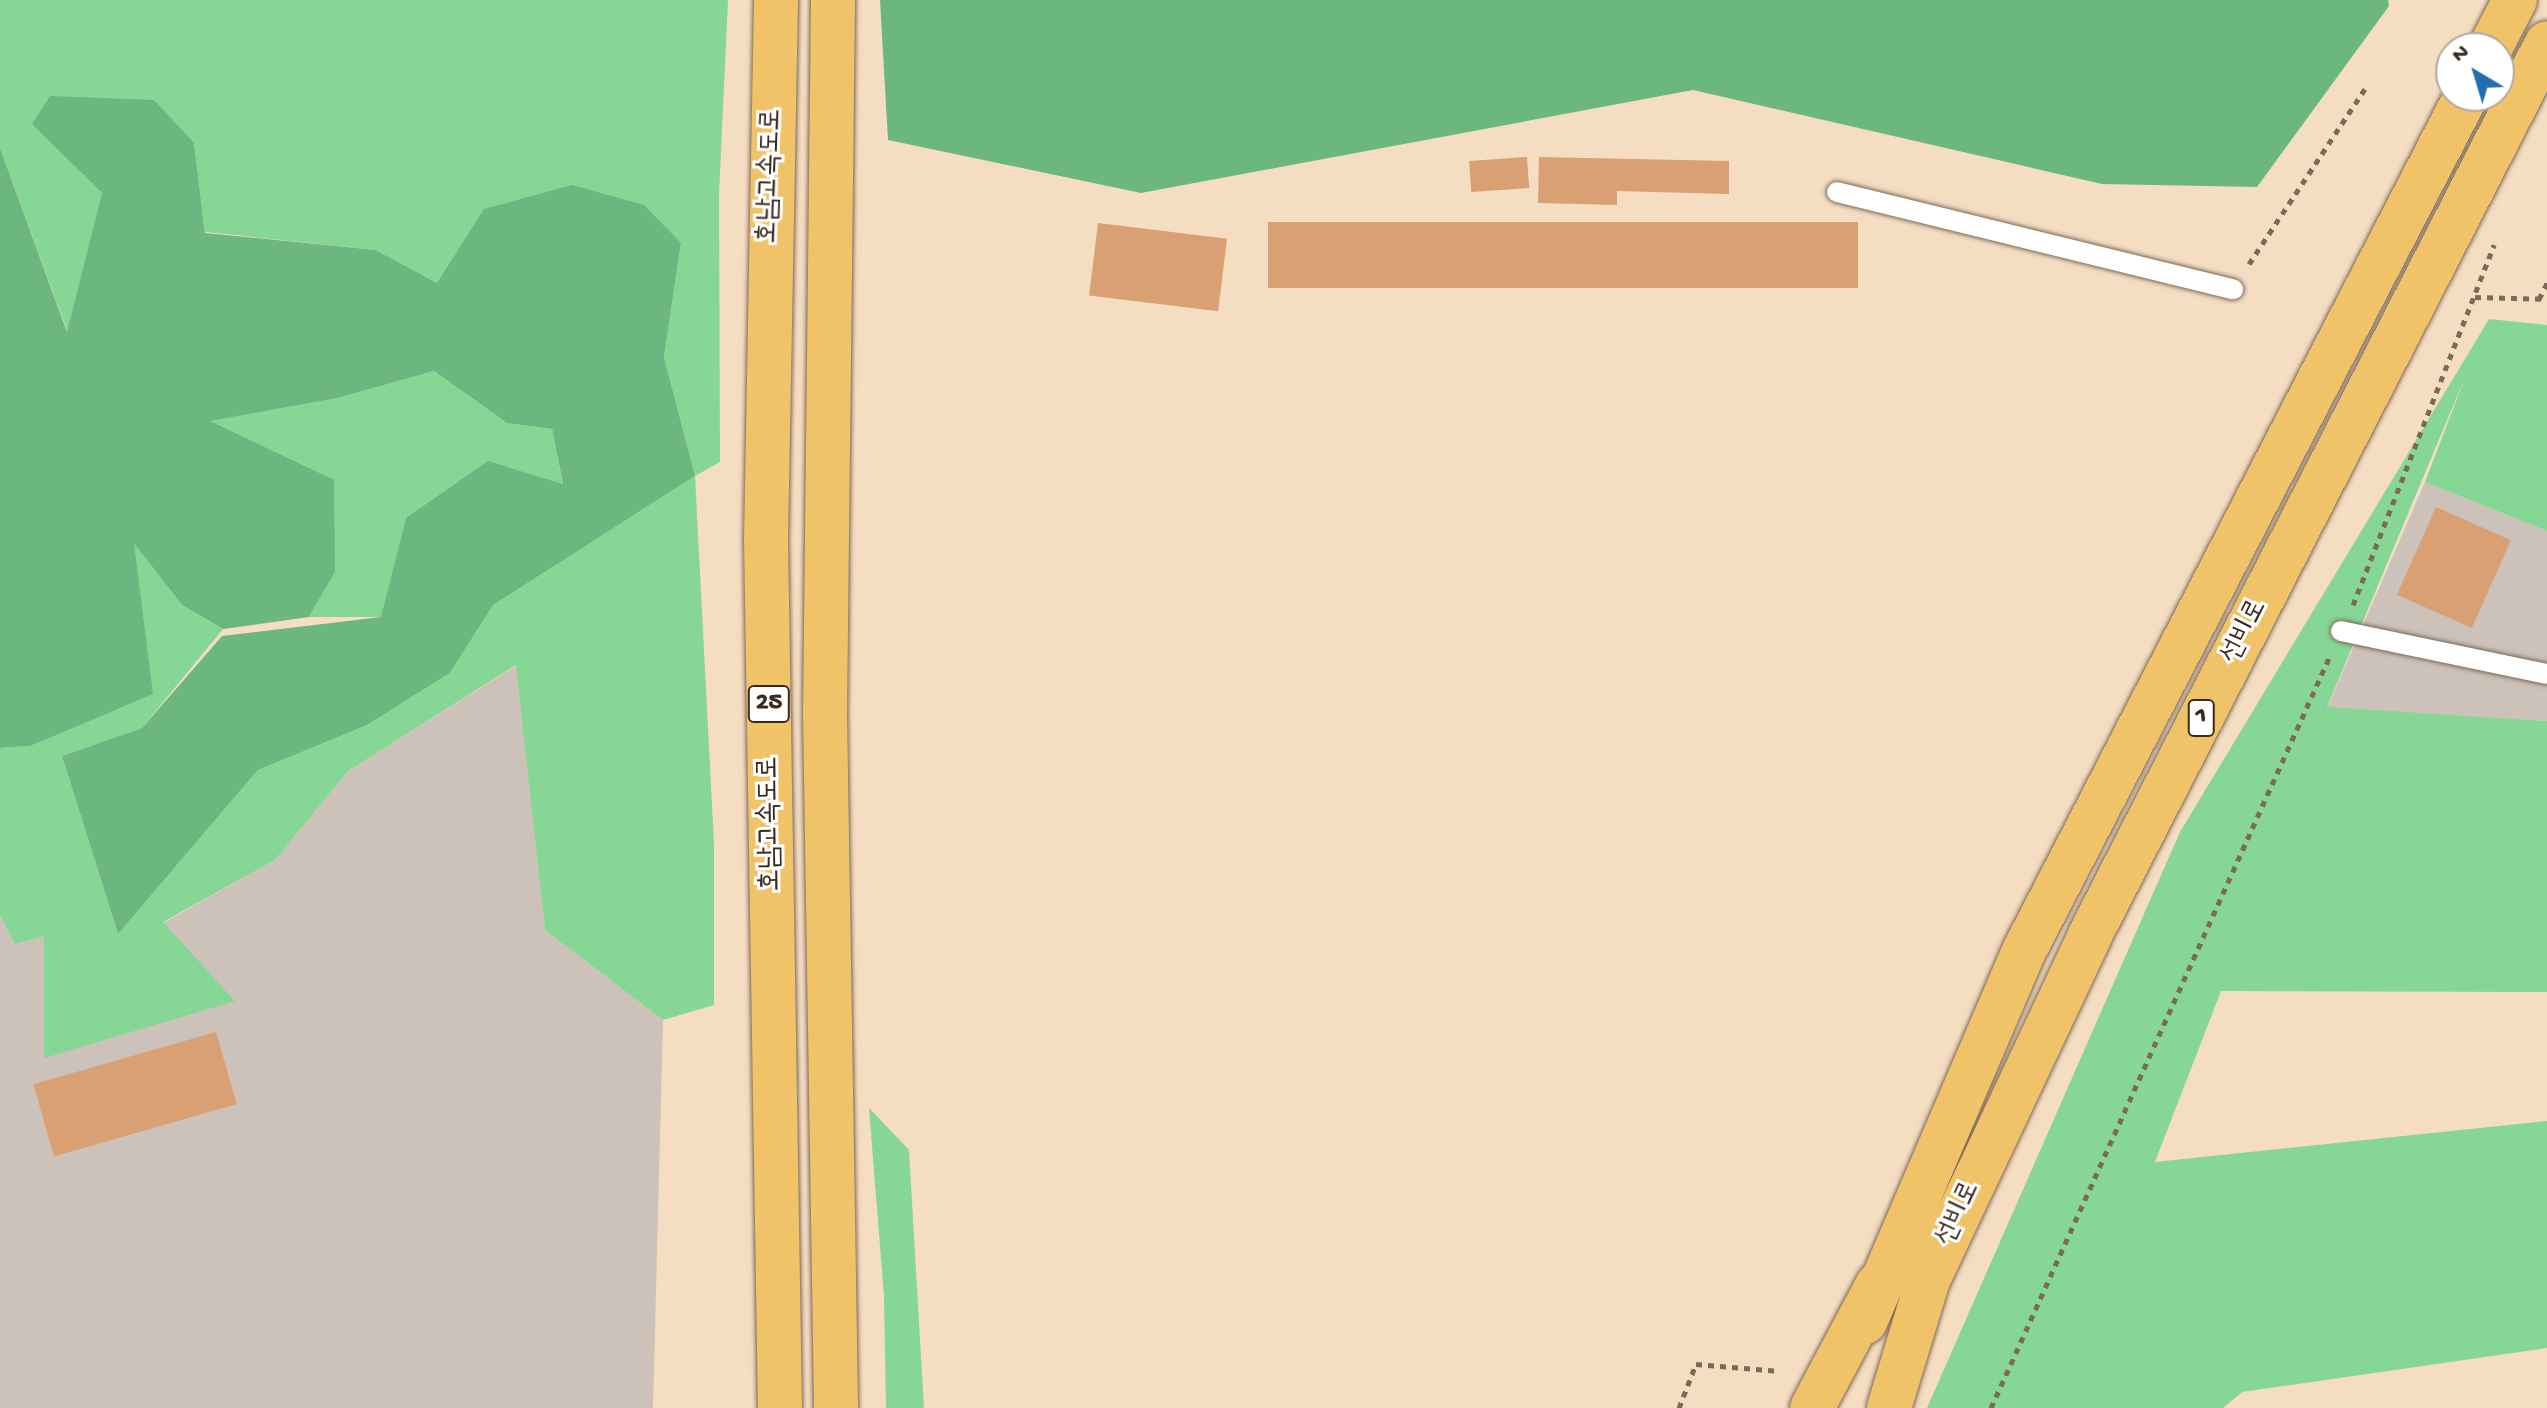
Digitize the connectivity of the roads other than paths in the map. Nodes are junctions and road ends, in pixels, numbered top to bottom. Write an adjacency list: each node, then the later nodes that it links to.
1 (776, 0): 12 (main road, 호남고속도로 / 25)
2 (833, 0): 13 (main road, 호남고속도로 / 25)
3 (2515, 0): 4 (main road)
4 (2498, 32)
5 (2547, 43): 16 (main road, 선비로 / 1)
6 (2458, 112): 11 (main road, 선비로 / 1)
7 (1837, 192): 8 (lane)
8 (2233, 289)
9 (2341, 631): 10 (lane)
10 (2547, 674)
11 (1878, 1284): 14 (main road); 15 (main road, 선비로 / 1)
12 (780, 1408)
13 (836, 1408)
14 (1812, 1408)
15 (1837, 1408)
16 (1889, 1408)

